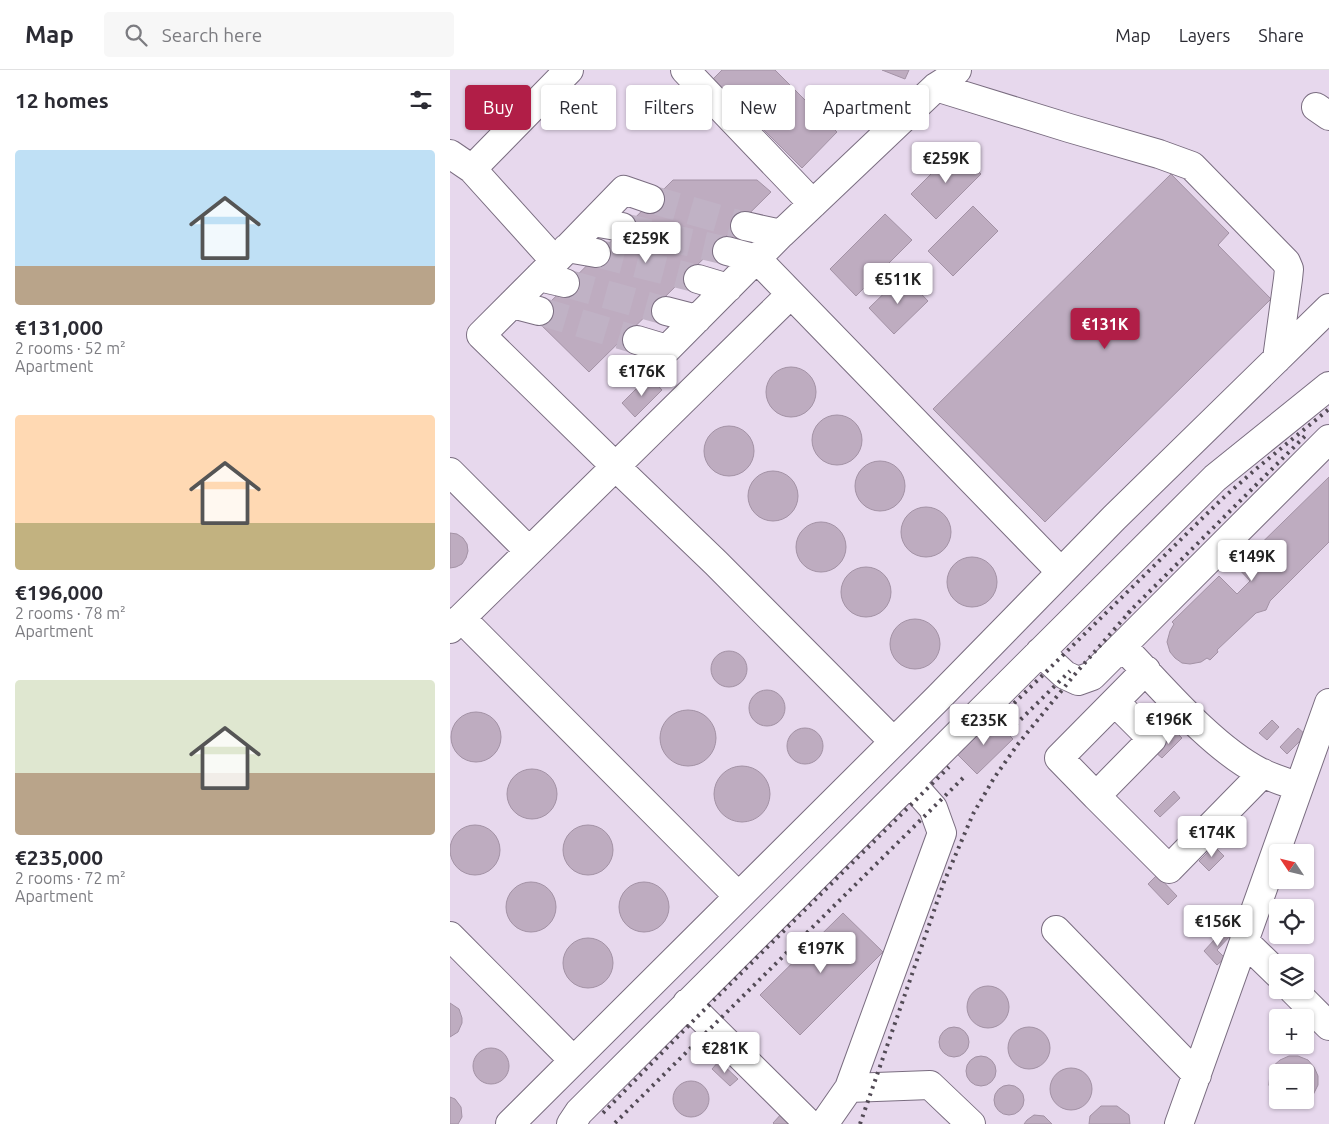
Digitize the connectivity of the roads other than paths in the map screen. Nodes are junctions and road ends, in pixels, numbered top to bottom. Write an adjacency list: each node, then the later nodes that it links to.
1 (569, 70): 5 (lane)
2 (685, 70): 7 (lane)
3 (957, 70): 4 (lane)
4 (936, 87): 7 (lane); 25 (lane)
5 (461, 161): 15 (lane)
6 (650, 199): 8 (lane)
7 (812, 204): 11 (lane)
8 (593, 222): 10 (lane); 15 (lane)
9 (745, 226): 11 (lane)
10 (622, 227)
11 (781, 234): 14 (lane)
12 (726, 251): 14 (lane)
13 (596, 253): 15 (lane)
14 (757, 259): 17 (lane); 18 (lane)
15 (556, 267): 19 (lane)
16 (698, 279): 17 (lane)
17 (728, 288): 23 (lane)
18 (791, 294): 28 (lane); 31 (lane)
19 (512, 304): 21 (lane); 28 (lane)
20 (1329, 308): 25 (lane)
21 (540, 310)
22 (666, 311): 23 (lane)
23 (697, 319): 24 (lane)
24 (637, 340)
25 (1277, 359): 31 (lane)
26 (1329, 386): 34 (lane)
27 (1329, 439): 33 (lane)
28 (615, 466): 30 (lane); 38 (lane)
29 (450, 472): 30 (lane)
30 (529, 551): 32 (lane)
31 (1061, 572): 38 (lane)
32 (456, 623): 43 (lane)
33 (1122, 646): 34 (lane); 35 (lane)
34 (1040, 652): 40 (lane)
35 (1146, 670): 36 (lane); 39 (lane)
36 (1115, 702): 42 (lane); 42 (lane)
37 (1329, 703): 41 (lane)
38 (893, 742): 43 (lane)
39 (1263, 773): 41 (lane); 42 (lane)
40 (910, 782): 49 (lane); 53 (lane)
41 (1299, 787): 46 (lane)
42 (1096, 796)
43 (738, 896): 51 (lane)
44 (1056, 930): 52 (lane)
45 (450, 936): 51 (lane)
46 (1244, 941): 47 (lane); 52 (lane)
47 (1269, 965)
48 (1302, 999): 50 (lane)
49 (687, 1004): 55 (lane); 56 (lane)
50 (1329, 1026)
51 (573, 1060): 54 (lane)
52 (1197, 1075): 59 (lane)
53 (849, 1088): 57 (lane); 58 (lane)
54 (510, 1124)
55 (571, 1124)
56 (809, 1124)
57 (824, 1124)
58 (971, 1124)
59 (1179, 1124)

